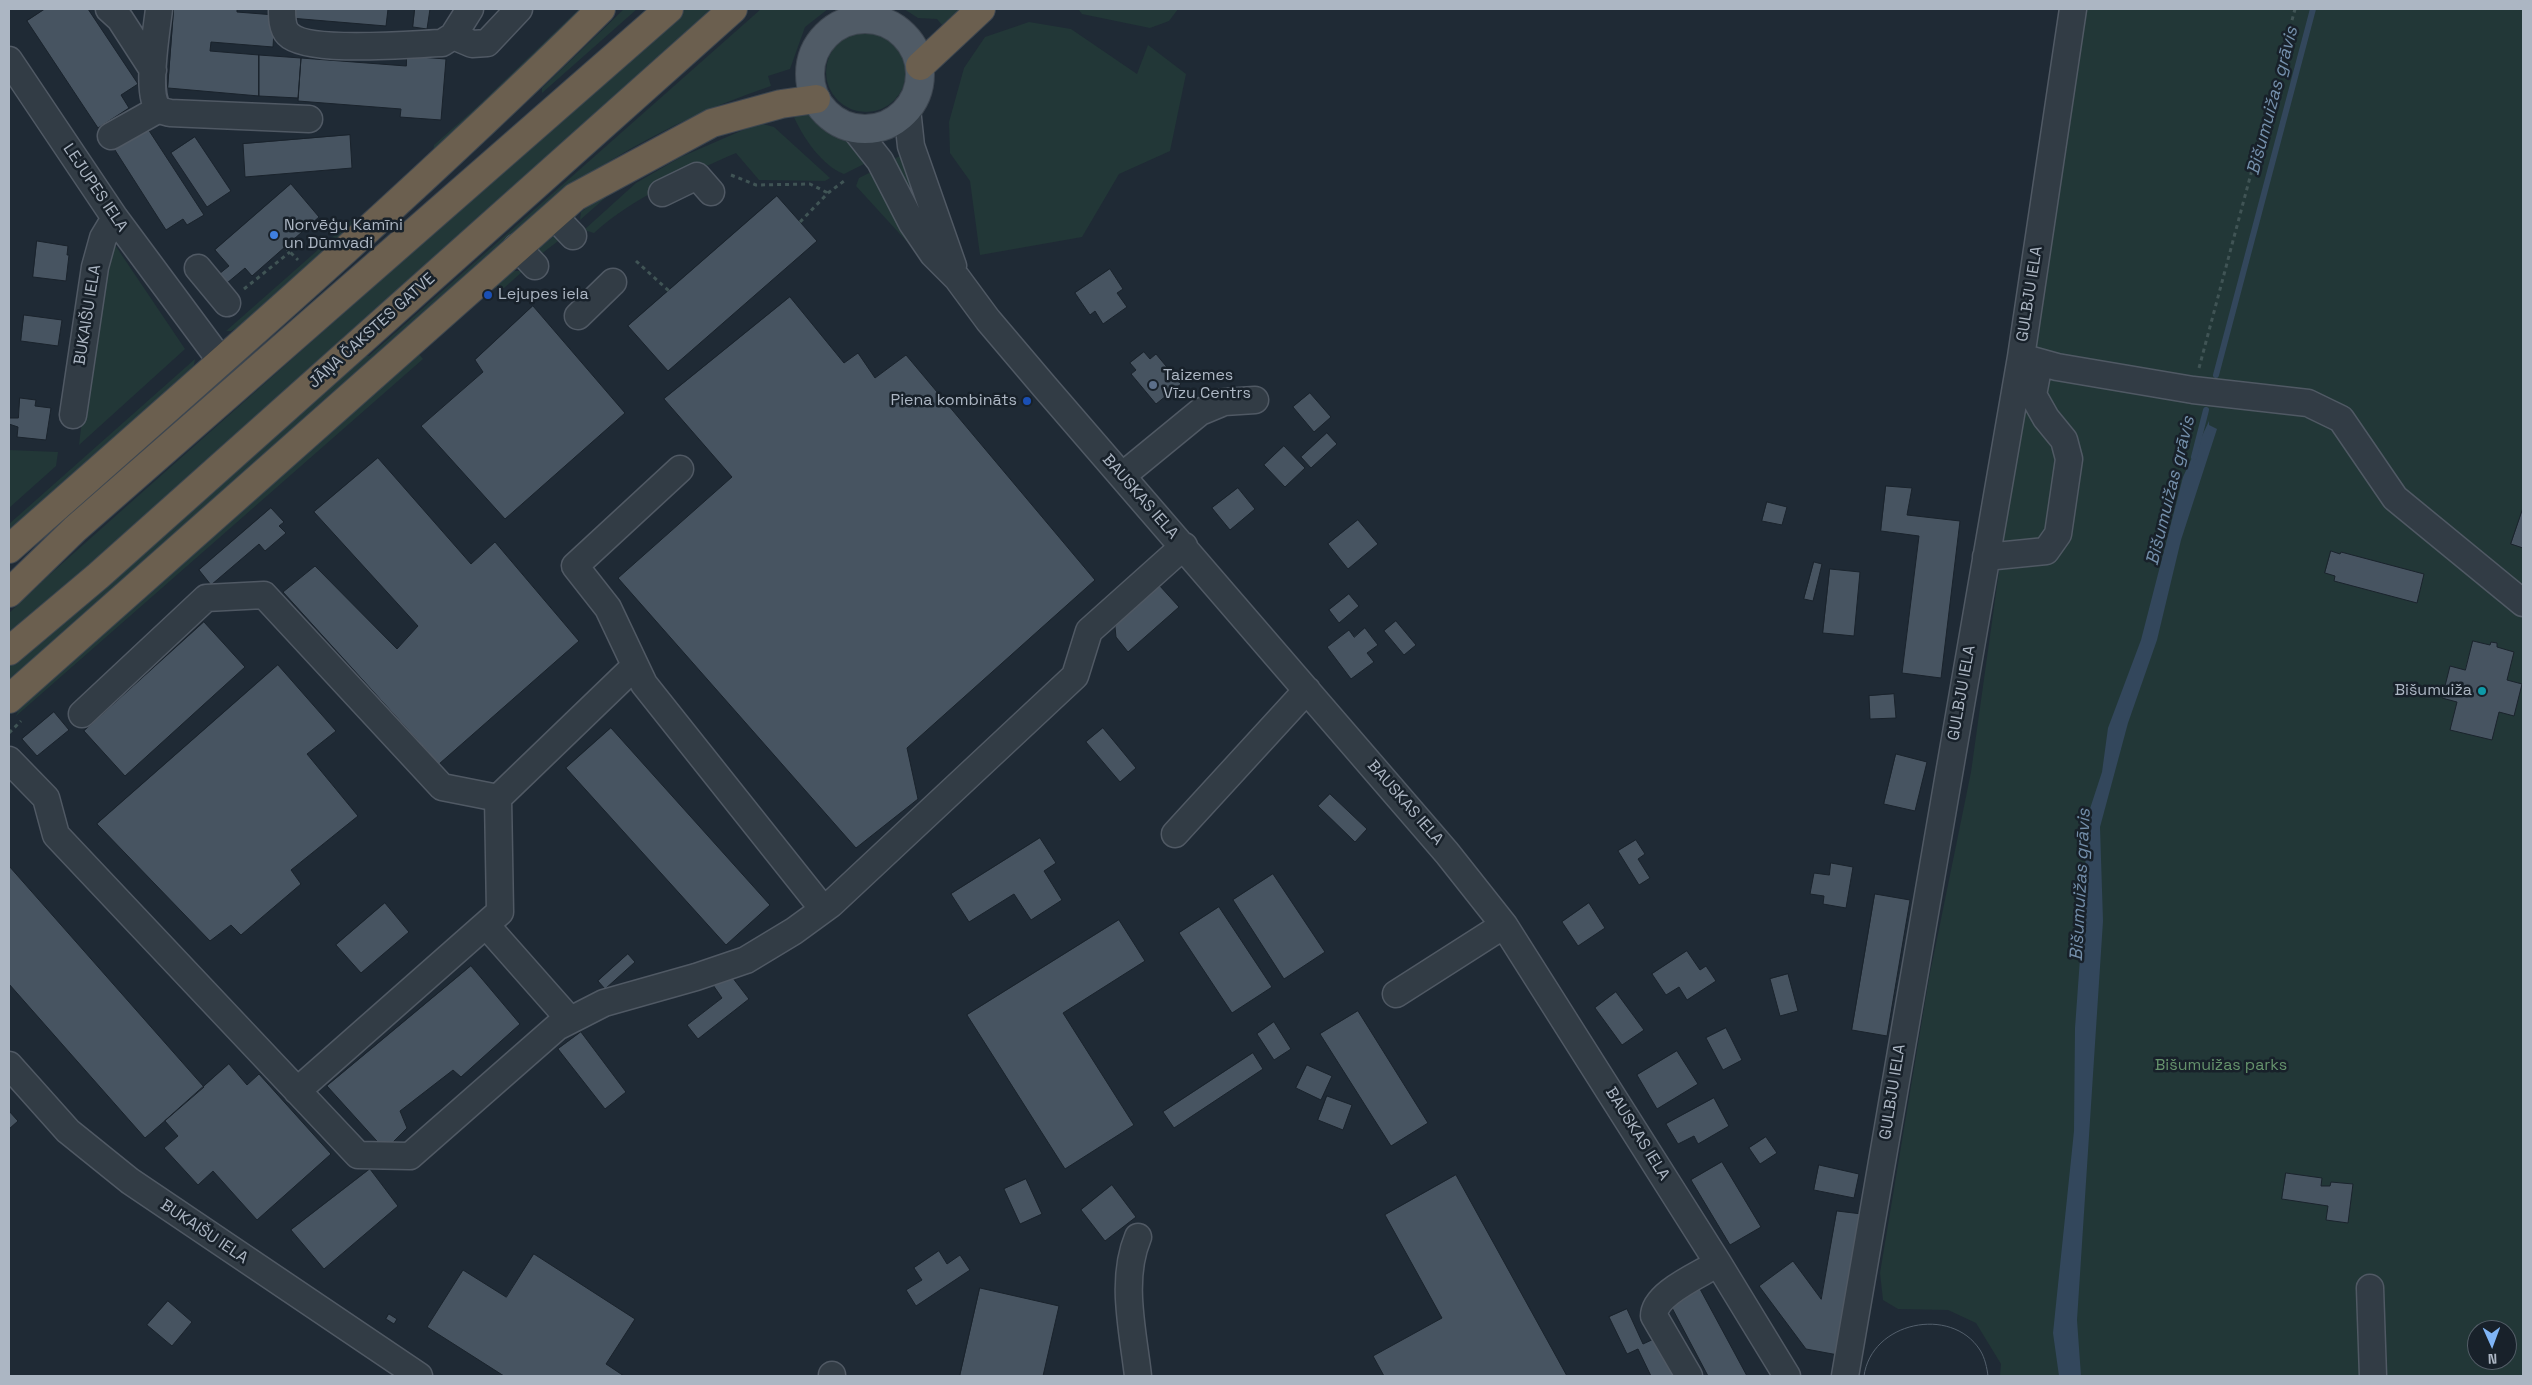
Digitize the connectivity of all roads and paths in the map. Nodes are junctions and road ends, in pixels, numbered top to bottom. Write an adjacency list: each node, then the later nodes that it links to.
1 (109, 9): 17 (street)
2 (159, 9): 17 (street)
3 (282, 9): 14 (street)
4 (470, 9): 14 (street)
5 (519, 9): 14 (street)
6 (600, 9): 44 (highway)
7 (669, 9): 53 (highway)
8 (733, 9): 55 (highway, JĀŅA ČAKSTES GATVE)
9 (981, 9): 16 (highway)
10 (2073, 9): 43 (street, GULBJU IELA)
11 (2295, 9): 45 (path)
12 (847, 16): 13 (main road); 18 (main road)
13 (887, 17): 16 (main road)
14 (453, 36)
15 (9, 60): 30 (street, LEJUPES IELA)
16 (920, 66): 20 (main road)
17 (153, 70): 19 (street)
18 (816, 99): 22 (main road); 29 (highway)
19 (159, 109): 21 (street); 23 (street)
20 (907, 109): 22 (main road); 37 (street)
21 (309, 119)
22 (854, 128): 37 (street)
23 (111, 136)
24 (731, 175): 28 (path)
25 (844, 181): 28 (path)
26 (712, 192): 27 (street)
27 (662, 193)
28 (828, 193): 31 (path)
29 (554, 216): 32 (street); 58 (highway)
30 (115, 218): 41 (street, LEJUPES IELA); 47 (street, BUKAIŠU IELA)
31 (800, 222)
32 (573, 236)
33 (285, 247): 34 (path)
34 (290, 252): 35 (path); 40 (path)
35 (298, 260)
36 (636, 260): 39 (path)
37 (957, 278): 49 (street, BAUSKAS IELA)
38 (613, 282): 42 (street)
39 (669, 291)
40 (227, 303): 41 (street)
41 (180, 305): 44 (street, LEJUPES IELA)
42 (579, 318)
43 (2030, 360): 45 (street); 52 (street, GULBJU IELA); 52 (street)
44 (221, 361): 51 (highway)
45 (2193, 390): 54 (street)
46 (1255, 400): 49 (street)
47 (73, 415)
48 (680, 469): 56 (street)
49 (1122, 476): 50 (street, BAUSKAS IELA)
50 (1184, 546): 57 (street, BAUSKAS IELA); 63 (street)
51 (9, 549)
52 (1986, 557): 77 (street, GULBJU IELA)
53 (9, 594)
54 (2523, 604)
55 (9, 651)
56 (635, 666): 61 (street); 63 (street)
57 (1307, 690): 62 (street); 65 (street, BAUSKAS IELA)
58 (9, 699)
59 (82, 714): 61 (street)
60 (9, 760): 69 (street)
61 (498, 798): 64 (street)
62 (1175, 834)
63 (823, 909): 67 (street)
64 (486, 925): 67 (street); 69 (street)
65 (1504, 925): 66 (street); 71 (street, BAUSKAS IELA)
66 (1396, 994)
67 (570, 1020): 69 (street)
68 (9, 1065): 73 (street, BUKAIŠU IELA)
69 (297, 1090)
70 (1138, 1237): 74 (street)
71 (1718, 1263): 75 (street); 76 (street, BAUSKAS IELA)
72 (2370, 1288): 78 (street)
73 (410, 1374)
74 (1138, 1376)
75 (1688, 1376)
76 (1787, 1376)
77 (1845, 1376)
78 (2373, 1376)

